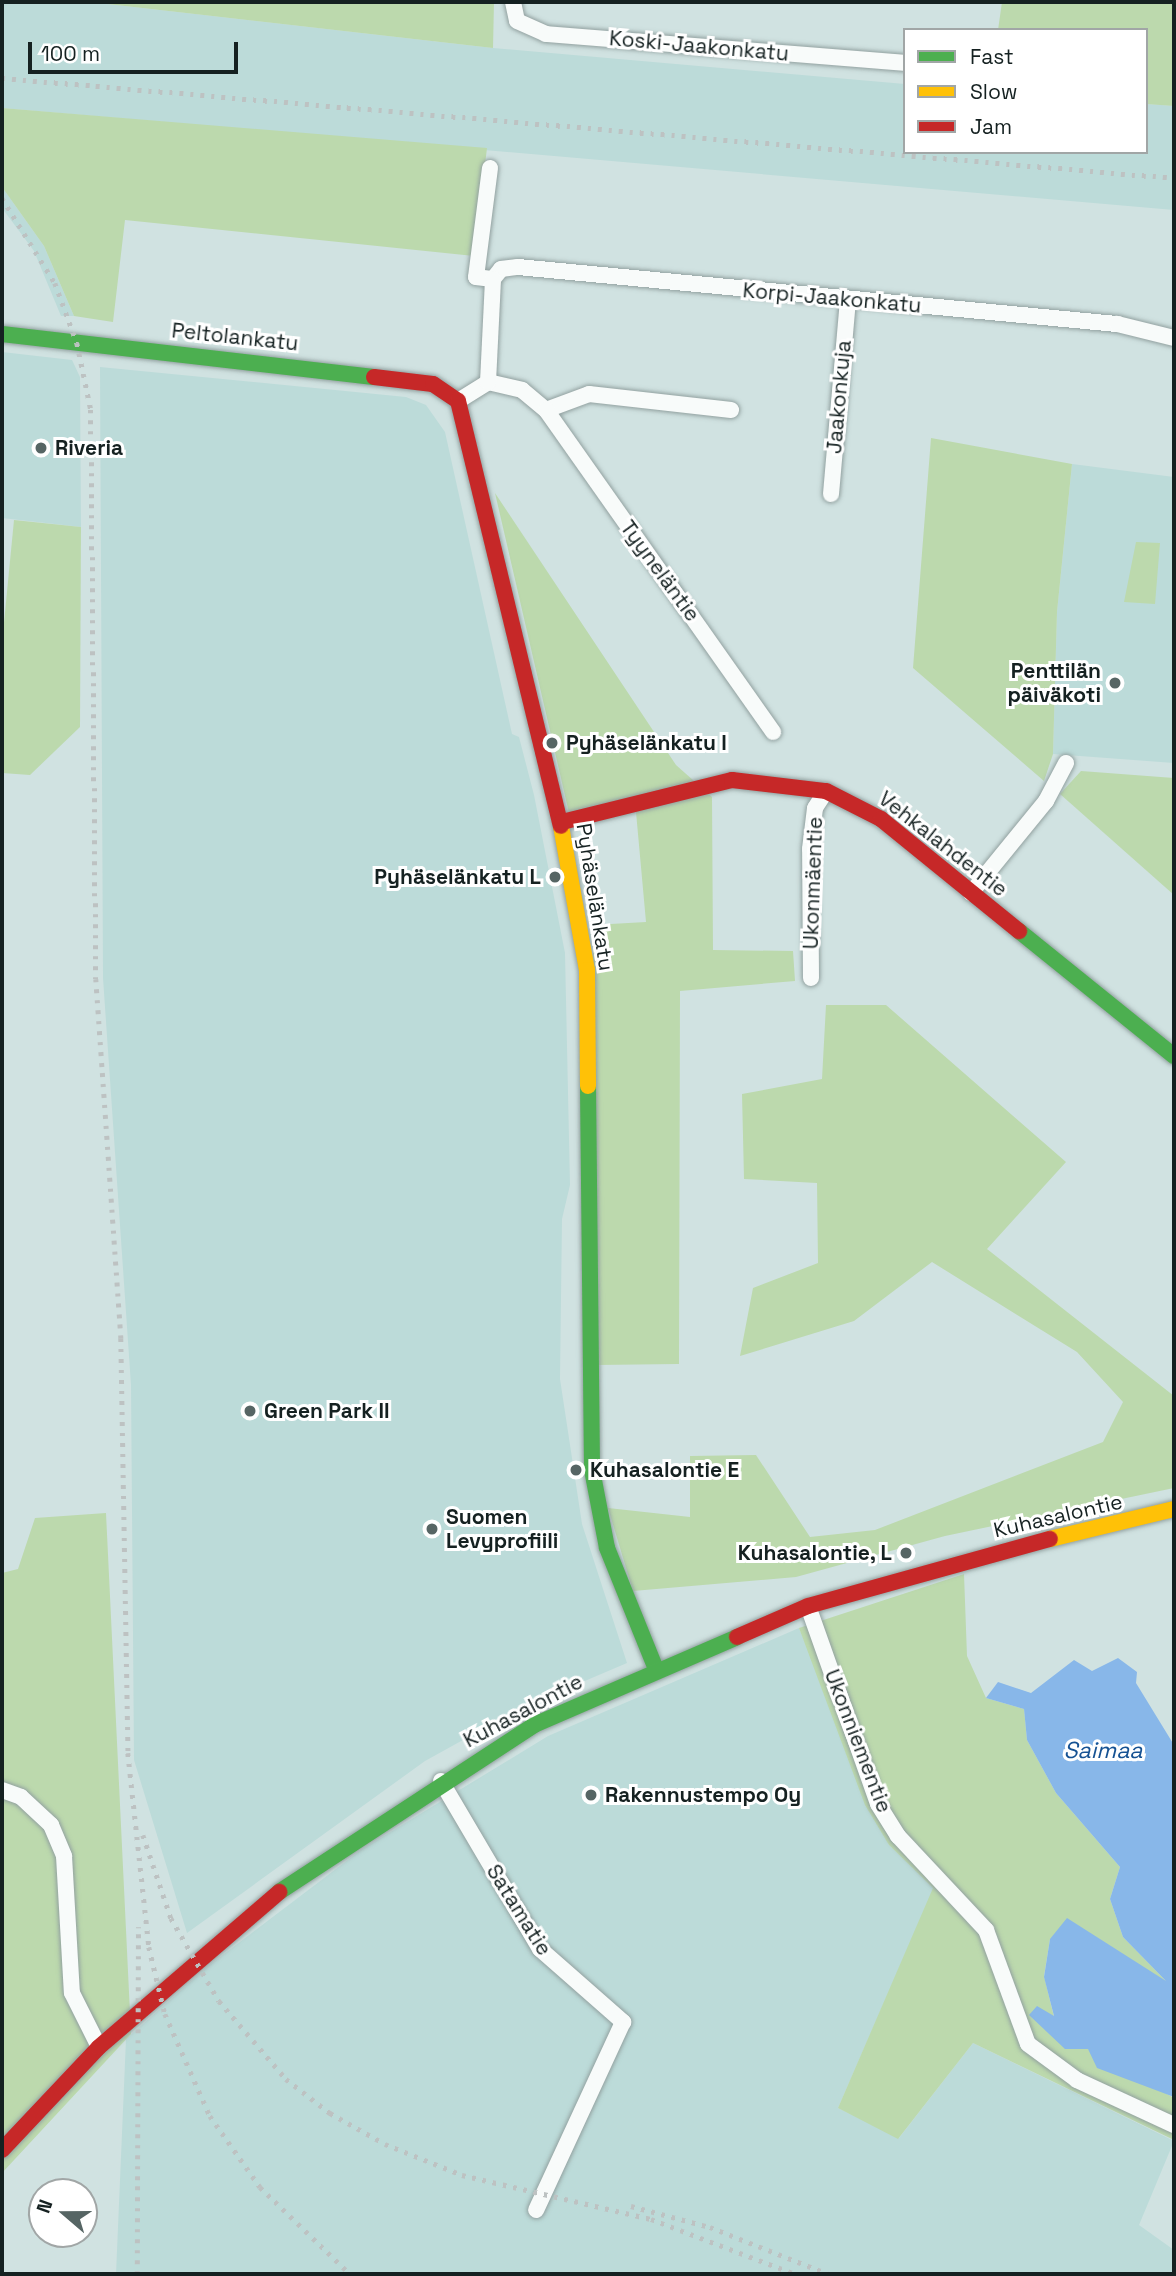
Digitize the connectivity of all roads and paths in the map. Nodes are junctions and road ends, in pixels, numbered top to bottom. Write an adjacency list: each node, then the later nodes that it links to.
1 (513, 2): 2 (street, Koski-Jaakonkatu)
2 (903, 63)
3 (490, 168): 4 (street)
4 (493, 279): 5 (street, Korpi-Jaakonkatu); 8 (street)
5 (848, 299): 7 (street, Korpi-Jaakonkatu); 12 (street, Jaakonkuja)
6 (2, 334): 9 (street, Peltolankatu)
7 (1174, 338)
8 (488, 382): 9 (street); 11 (street)
9 (458, 401): 16 (street, Pyhäselänkatu)
10 (731, 410): 11 (street)
11 (546, 411): 13 (street, Tyyneläntie)
12 (831, 494)
13 (773, 732)
14 (1066, 763): 17 (street)
15 (826, 791): 16 (street, Vehkalahdentie); 17 (street, Vehkalahdentie); 18 (street, Ukonmäentie)
16 (562, 822): 22 (street, Pyhäselänkatu)
17 (971, 893): 19 (street, Vehkalahdentie)
18 (811, 978)
19 (1174, 1056)
20 (1174, 1509): 21 (street, Kuhasalontie)
21 (808, 1606): 22 (street, Kuhasalontie); 26 (street, Ukonniementie)
22 (655, 1667): 23 (street, Kuhasalontie)
23 (441, 1781): 25 (street, Kuhasalontie); 28 (street, Satamatie)
24 (2, 1790): 25 (street)
25 (99, 2047): 27 (street, Kuhasalontie)
26 (1174, 2125)
27 (2, 2150)
28 (536, 2210)

